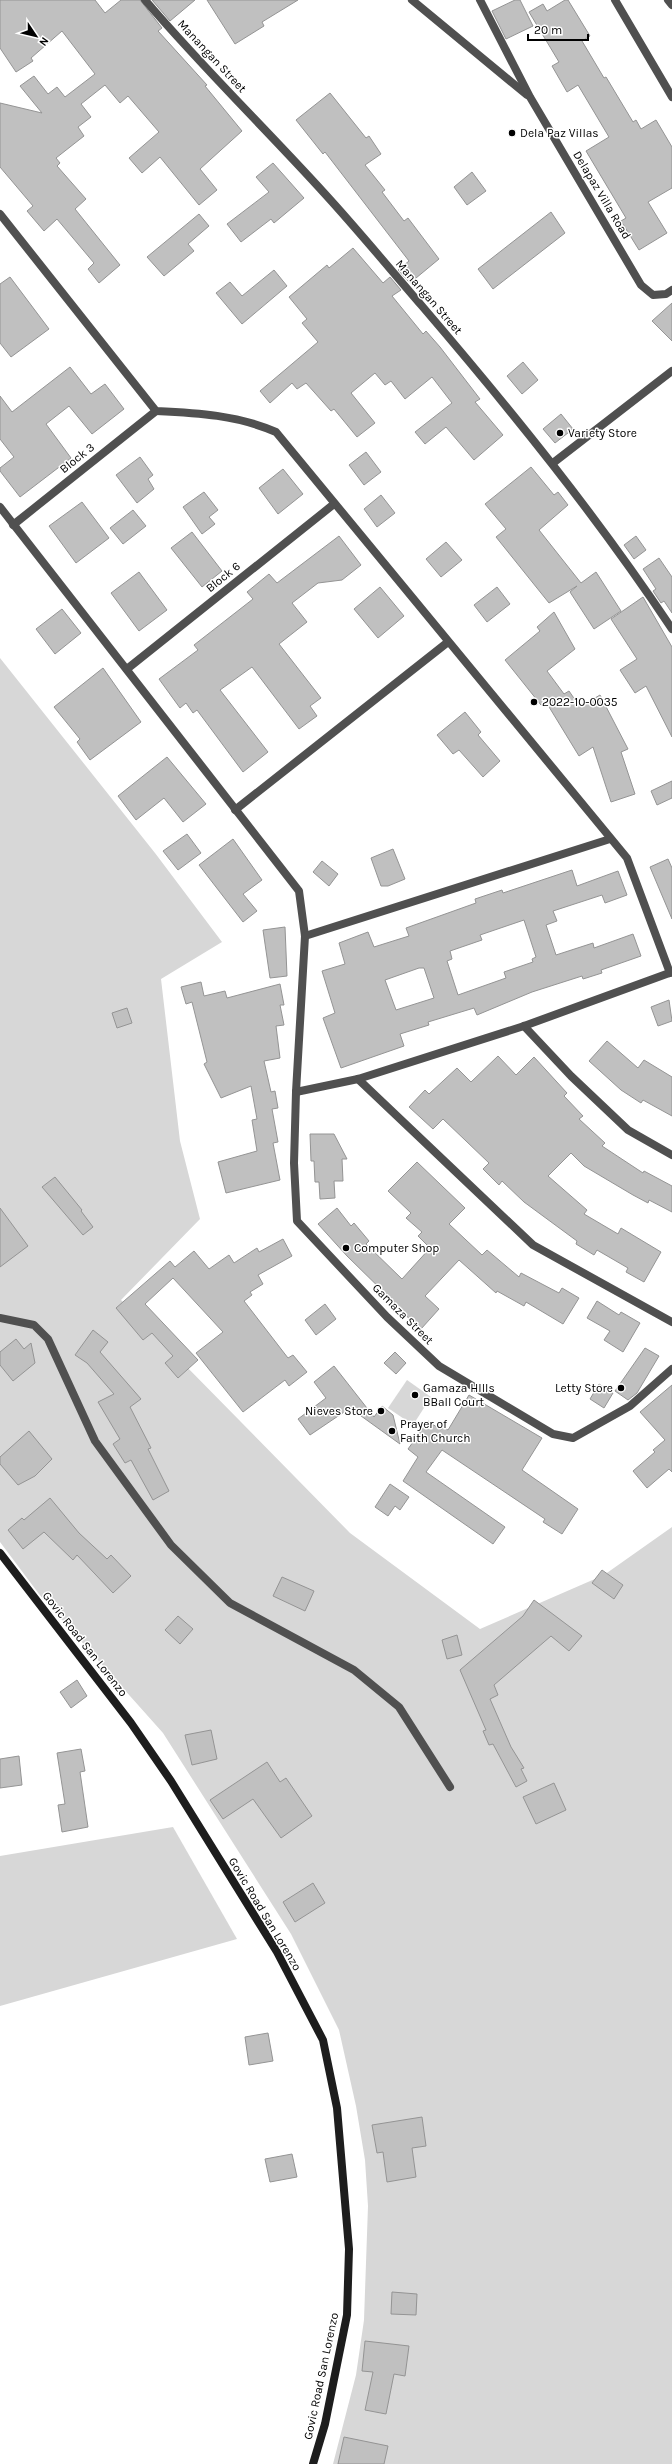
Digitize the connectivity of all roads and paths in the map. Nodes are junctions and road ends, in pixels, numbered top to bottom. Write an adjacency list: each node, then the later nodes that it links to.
1 (145, 0): 13 (street, Manangan Street)
2 (412, 0): 7 (street)
3 (480, 0): 7 (street, Delapaz Villa Road)
4 (615, 0): 8 (street)
5 (668, 0): 6 (street)
6 (672, 5)
7 (530, 97): 10 (street, Delapaz Villa Road)
8 (672, 97)
9 (0, 214): 12 (street)
10 (672, 290)
11 (672, 371): 13 (street)
12 (156, 411): 14 (street); 16 (street, Block 3)
13 (553, 463): 17 (street, Manangan Street)
14 (334, 504): 18 (street); 19 (street, Block 6)
15 (0, 507): 16 (street, Gamaza Street)
16 (13, 524): 19 (street, Gamaza Street)
17 (672, 629)
18 (448, 642): 20 (street); 21 (street)
19 (127, 669): 20 (street, Gamaza Street)
20 (235, 810): 22 (street, Gamaza Street)
21 (610, 839): 22 (street); 23 (street)
22 (305, 936): 26 (street, Gamaza Street)
23 (671, 973): 24 (street)
24 (524, 1026): 25 (street); 27 (street)
25 (358, 1080): 26 (street); 29 (street)
26 (296, 1092): 30 (street, Gamaza Street)
27 (672, 1155)
28 (0, 1318): 32 (street)
29 (672, 1322)
30 (672, 1369)
31 (0, 1553): 33 (main road, Govic Road San Lorenzo)
32 (450, 1787)
33 (313, 2464)

